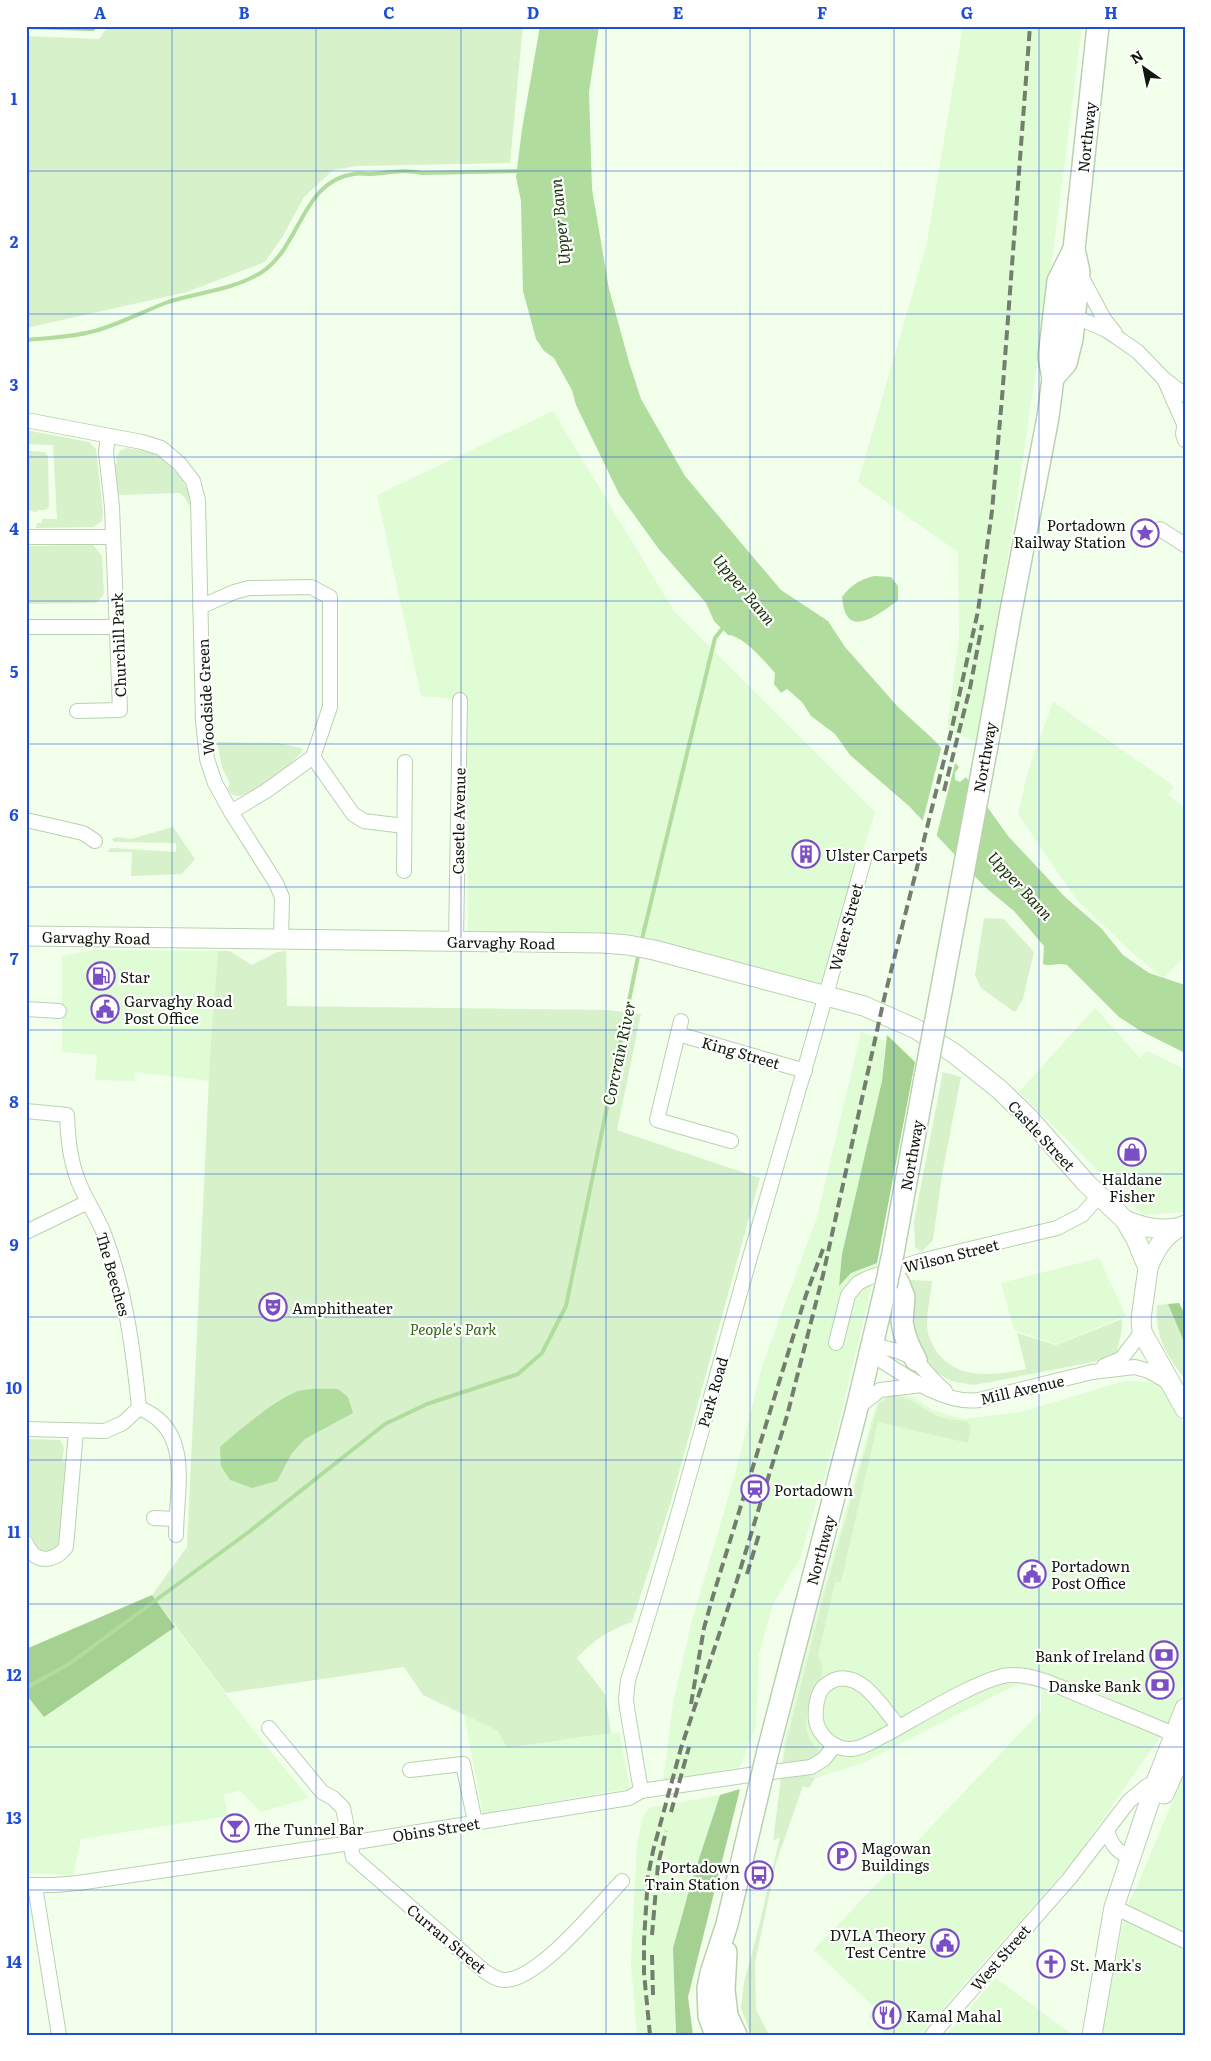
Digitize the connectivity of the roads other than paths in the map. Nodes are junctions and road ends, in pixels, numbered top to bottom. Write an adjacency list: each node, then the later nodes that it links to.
1 (1098, 26): 2 (highway, Northway)
2 (1074, 249): 3 (highway, Northway); 4 (highway, Northway)
3 (1079, 272): 4 (highway, Northway); 5 (street)
4 (1064, 314): 5 (street); 45 (highway, Northway, bridge)
5 (1118, 338): 6 (street)
6 (1163, 378): 7 (street); 9 (street)
7 (1185, 395)
8 (26, 420): 10 (street)
9 (1184, 423): 11 (street)
10 (108, 436): 14 (street, Churchill Park); 16 (street, Woodside Green)
11 (1185, 440)
12 (1160, 528): 15 (street)
13 (26, 537): 14 (street)
14 (113, 537): 17 (street, Churchill Park)
15 (1185, 545)
16 (200, 607): 21 (street); 23 (street, Woodside Green)
17 (117, 626): 18 (street); 20 (street, Churchill Park)
18 (26, 627)
19 (460, 700): 31 (street, Casetle Avenue)
20 (77, 711)
21 (313, 757): 23 (street); 25 (street)
22 (405, 762): 25 (street)
23 (231, 812): 30 (street, Woodside Green)
24 (26, 820): 26 (street)
25 (404, 826): 28 (street)
26 (95, 841)
27 (864, 859): 32 (street, Water Street)
28 (404, 871)
29 (26, 936): 30 (main road, Garvaghy Road)
30 (281, 939): 31 (main road, Garvaghy Road)
31 (456, 942): 32 (main road, Garvaghy Road)
32 (827, 995): 35 (main road, Garvaghy Road); 36 (street, Park Road)
33 (26, 1009): 34 (street)
34 (59, 1011)
35 (955, 1054): 39 (main road, Castle Street)
36 (805, 1071): 38 (street, King Street); 70 (street, Park Road)
37 (26, 1111): 40 (street, The Beeches)
38 (730, 1141)
39 (1099, 1196): 41 (main road, Castle Street); 47 (street, Wilson Street)
40 (88, 1202): 43 (street); 54 (street, The Beeches)
41 (1125, 1220): 42 (main road, Castle Street); 44 (main road, Castle Street)
42 (1181, 1227): 44 (main road)
43 (26, 1232)
44 (1148, 1268): 46 (main road)
45 (892, 1271): 48 (highway, Northway); 49 (highway)
46 (1136, 1339): 50 (street, Mill Avenue); 51 (main road)
47 (836, 1343)
48 (871, 1349): 49 (street, Mill Avenue); 52 (street, Mill Avenue); 55 (highway, Northway)
49 (916, 1360): 53 (street, Mill Avenue)
50 (1092, 1372): 51 (street, Mill Avenue); 53 (street, Mill Avenue)
51 (1171, 1384): 56 (main road)
52 (922, 1385): 53 (street, Mill Avenue); 55 (street)
53 (951, 1396)
54 (140, 1408): 58 (street); 60 (street)
55 (857, 1408): 79 (highway, Northway, bridge)
56 (1185, 1409)
57 (26, 1429): 58 (street)
58 (76, 1431): 62 (street)
59 (154, 1518): 60 (street)
60 (176, 1519): 61 (street)
61 (176, 1535)
62 (26, 1543)
63 (1185, 1708): 67 (main road)
64 (899, 1727): 66 (street); 66 (street); 67 (street)
65 (269, 1728): 74 (street)
66 (835, 1746): 70 (street, Obins Street)
67 (1181, 1749): 69 (main road); 73 (main road)
68 (410, 1770): 71 (street)
69 (1156, 1782): 72 (street, West Street); 73 (main road)
70 (641, 1791): 71 (street, Obins Street)
71 (475, 1822): 74 (street, Obins Street)
72 (1107, 1832): 75 (street); 85 (street, West Street)
73 (1139, 1835): 75 (main road)
74 (350, 1843): 76 (street, Curran Street); 77 (street, Obins Street)
75 (1130, 1858): 78 (main road)
76 (622, 1881)
77 (31, 1886): 81 (street)
78 (1114, 1907): 80 (street); 86 (main road)
79 (727, 1932): 82 (highway, Northway); 83 (highway, Northway); 84 (highway)
80 (1185, 1941)
81 (59, 2035)
82 (716, 2035)
83 (736, 2035)
84 (748, 2035)
85 (932, 2035)
86 (1092, 2035)

